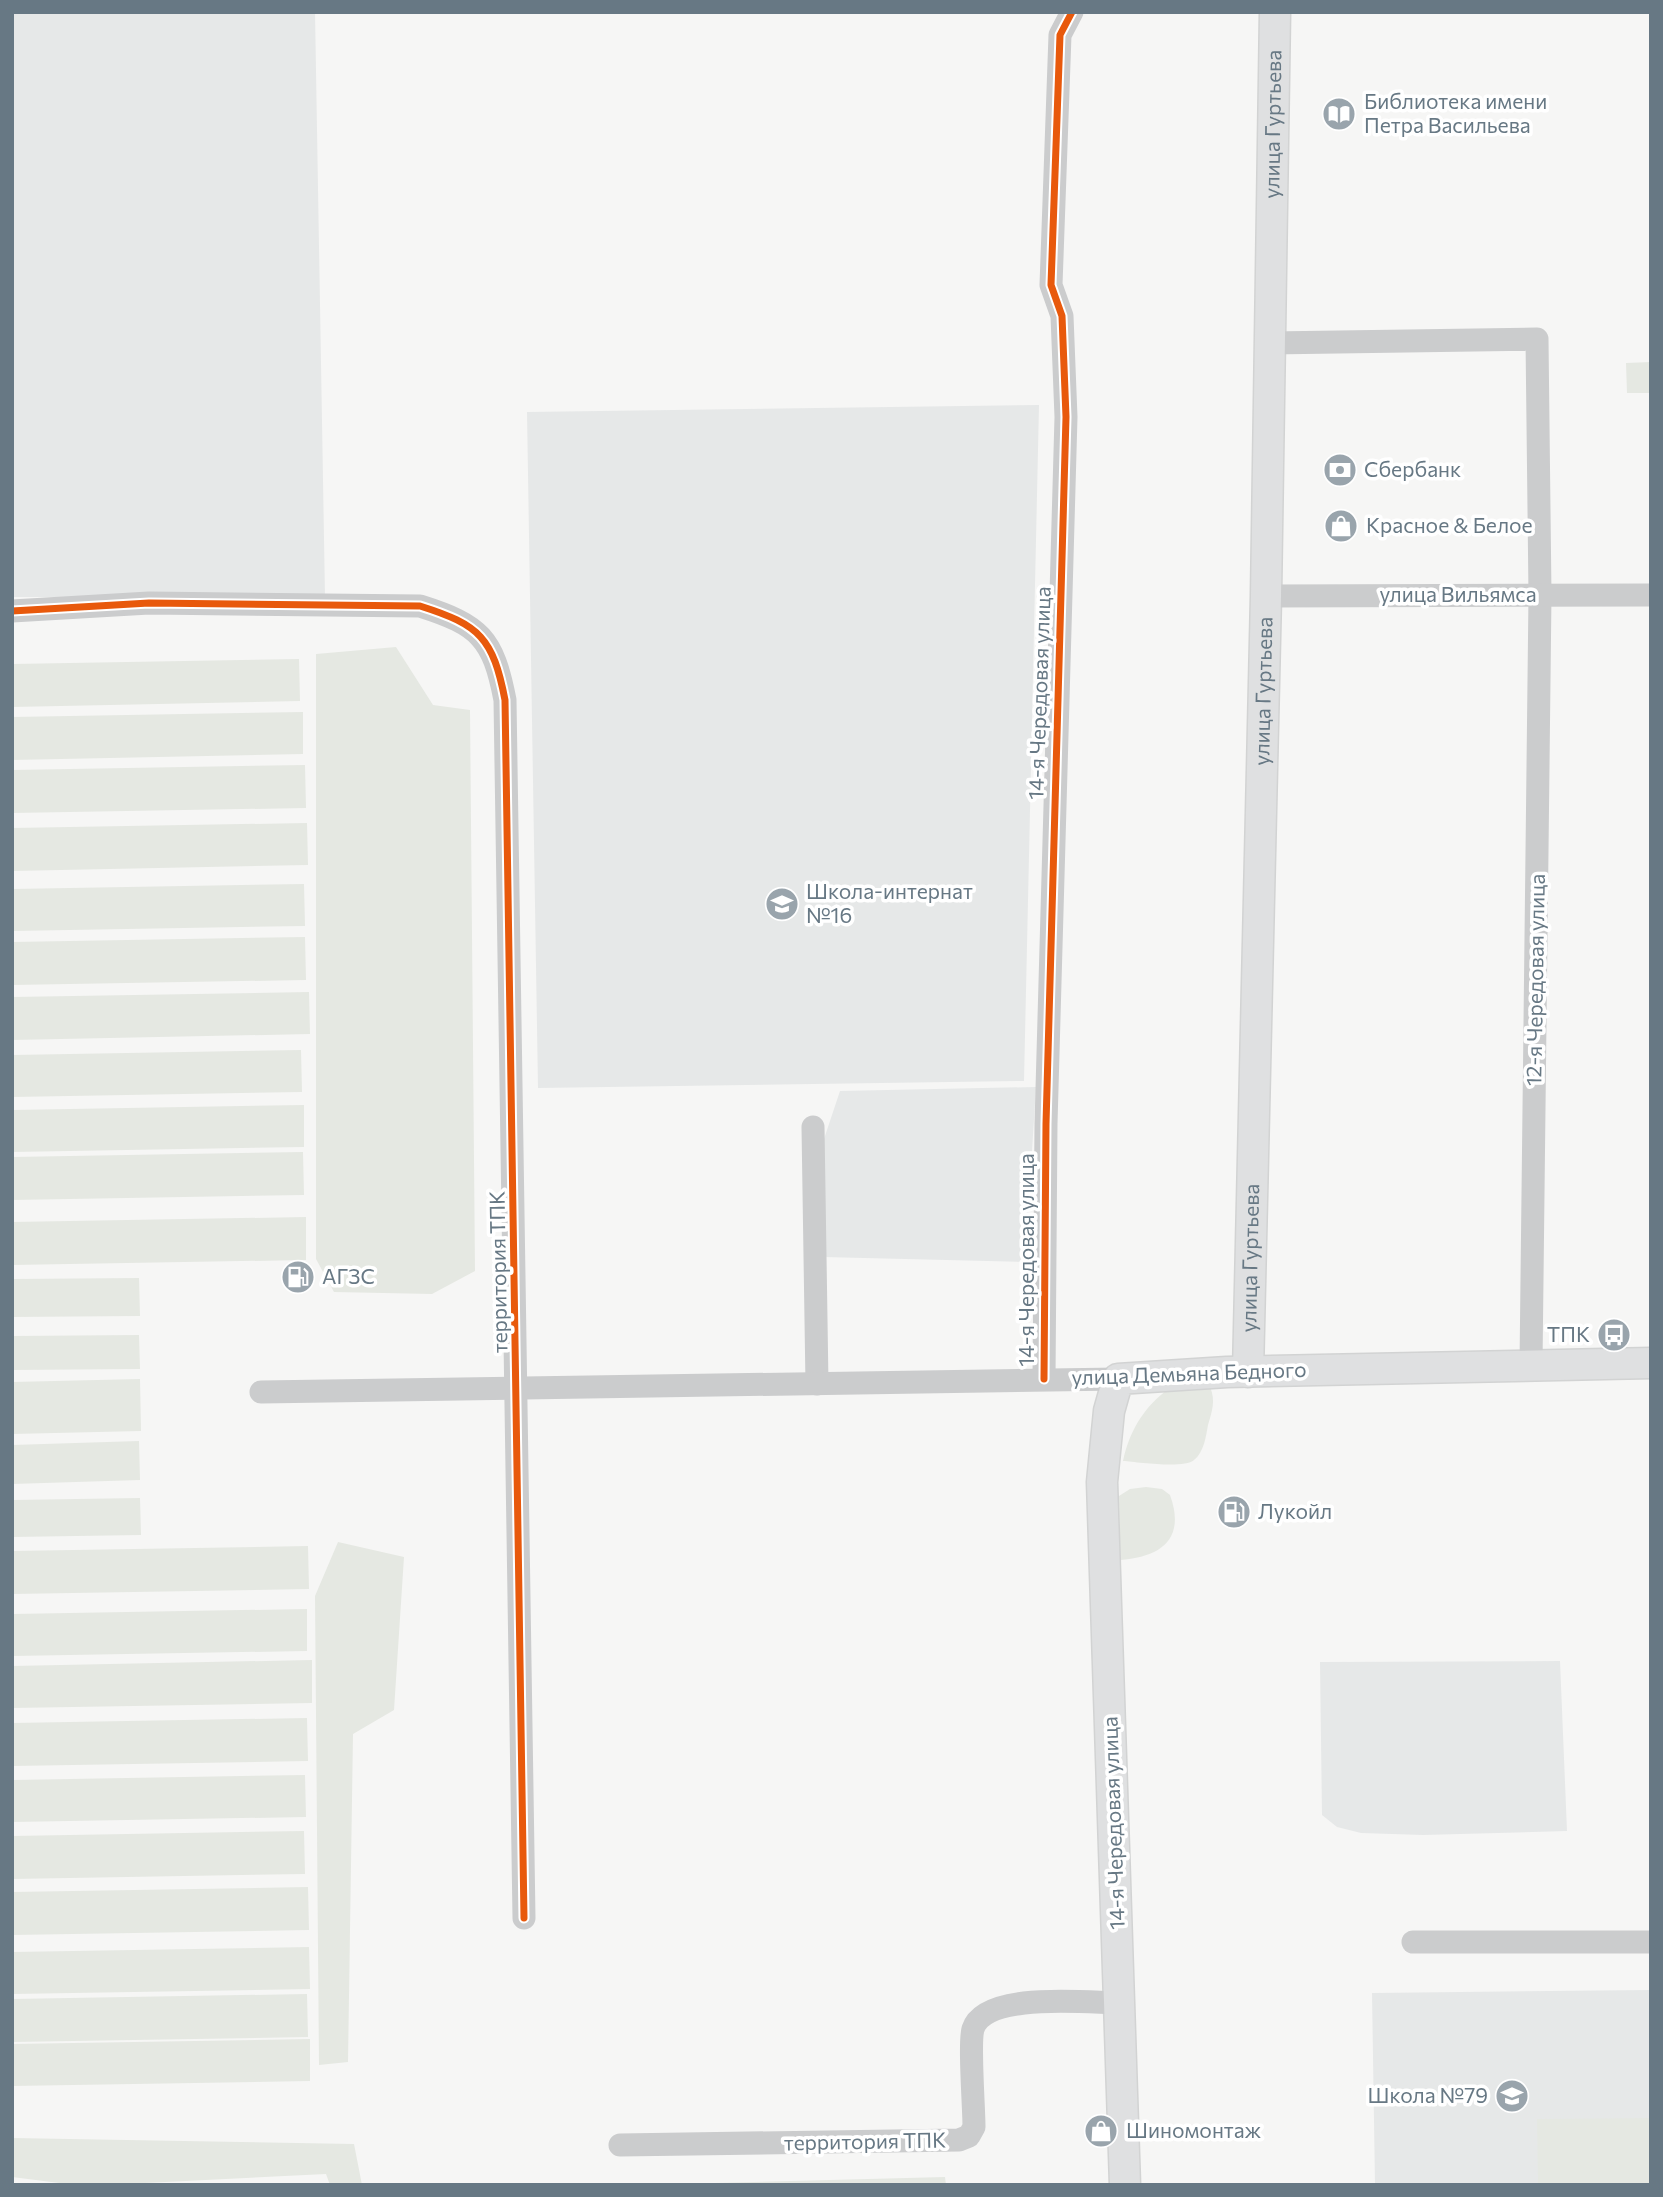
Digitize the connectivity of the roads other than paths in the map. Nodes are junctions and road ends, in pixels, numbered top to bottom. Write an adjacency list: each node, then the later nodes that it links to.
1 (1072, 12): 12 (street, 14-я Чередовая улица)
2 (1275, 12): 3 (main road, улица Гуртьева)
3 (1270, 342): 4 (street, 12-я Чередовая улица); 6 (main road, улица Гуртьева)
4 (1541, 594): 5 (street, улица Вильямса); 6 (street, улица Вильямса); 10 (street, 12-я Чередовая улица)
5 (1651, 595)
6 (1266, 596): 11 (main road, улица Гуртьева)
7 (12, 611): 15 (street, территория ТПК)
8 (813, 1127): 14 (street)
9 (1651, 1363): 10 (main road, улица Демьяна Бедного)
10 (1531, 1365): 11 (main road, улица Демьяна Бедного)
11 (1248, 1372): 13 (main road, улица Демьяна Бедного)
12 (1044, 1379): 13 (street, улица Демьяна Бедного); 14 (street, улица Демьяна Бедного)
13 (1118, 1379): 20 (main road, 14-я Чередовая улица)
14 (817, 1384): 15 (street, улица Демьяна Бедного)
15 (518, 1390): 16 (street, улица Демьяна Бедного); 17 (street, территория ТПК)
16 (261, 1392)
17 (524, 1918)
18 (1413, 1942): 19 (street)
19 (1651, 1942)
20 (1121, 2003): 21 (street, территория ТПК); 22 (main road, 14-я Чередовая улица)
21 (620, 2145)
22 (1125, 2185)

